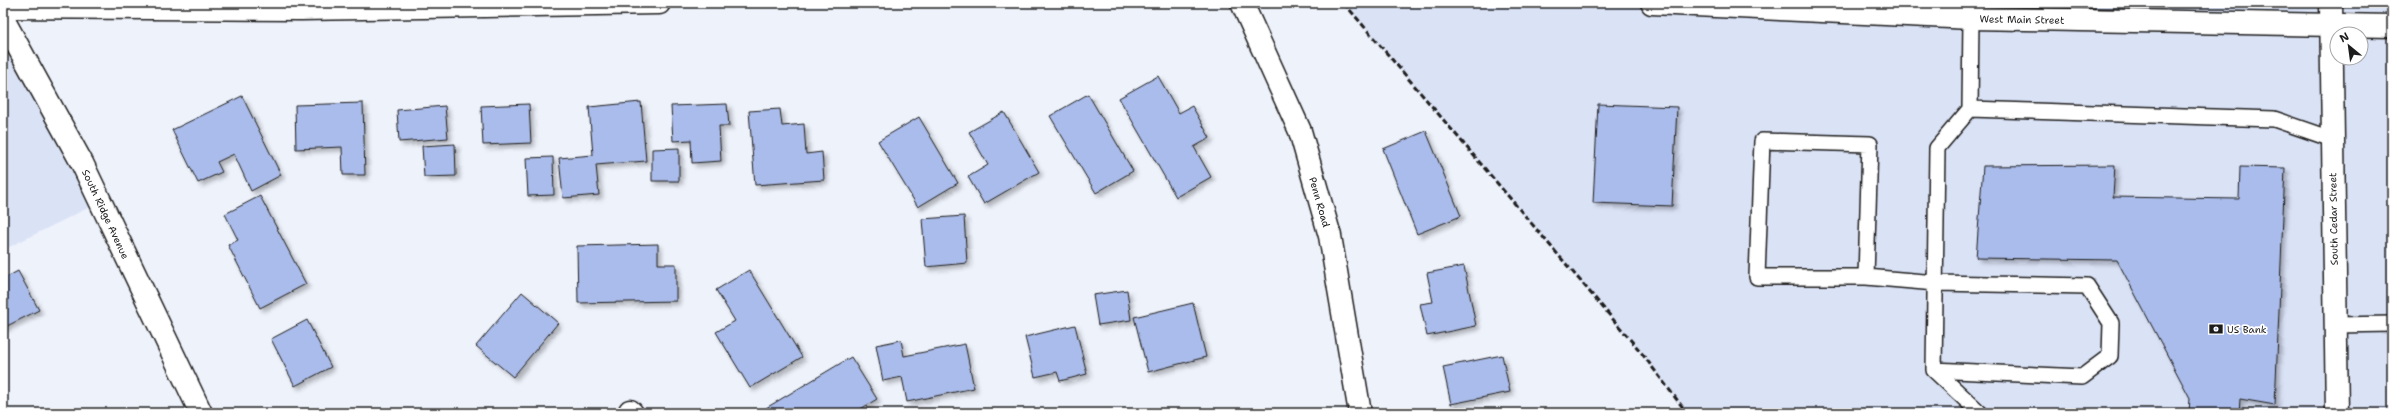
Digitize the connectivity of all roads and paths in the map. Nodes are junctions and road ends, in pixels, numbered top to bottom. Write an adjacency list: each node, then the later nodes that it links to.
1 (606, 3): 2 (main road); 6 (main road)
2 (659, 3)
3 (1242, 3): 20 (main road, Penn Road)
4 (1652, 3): 8 (main road, West Main Street)
5 (2331, 3): 10 (main road, South Cedar Street)
6 (301, 6): 7 (main road)
7 (3, 7)
8 (1971, 18): 10 (main road, West Main Street); 12 (lane)
9 (3, 19): 19 (main road, South Ridge Avenue)
10 (2330, 25): 11 (main road, West Main Street); 13 (main road, South Cedar Street)
11 (2392, 26)
12 (1970, 108): 13 (lane); 15 (lane)
13 (2332, 140): 17 (main road, South Cedar Street)
14 (1866, 277): 14 (lane); 15 (lane)
15 (1936, 283): 18 (lane); 18 (lane)
16 (2392, 324): 17 (lane)
17 (2336, 325): 22 (main road, South Cedar Street)
18 (1934, 370): 21 (lane)
19 (201, 413)
20 (1360, 413)
21 (1980, 413)
22 (2337, 413)

